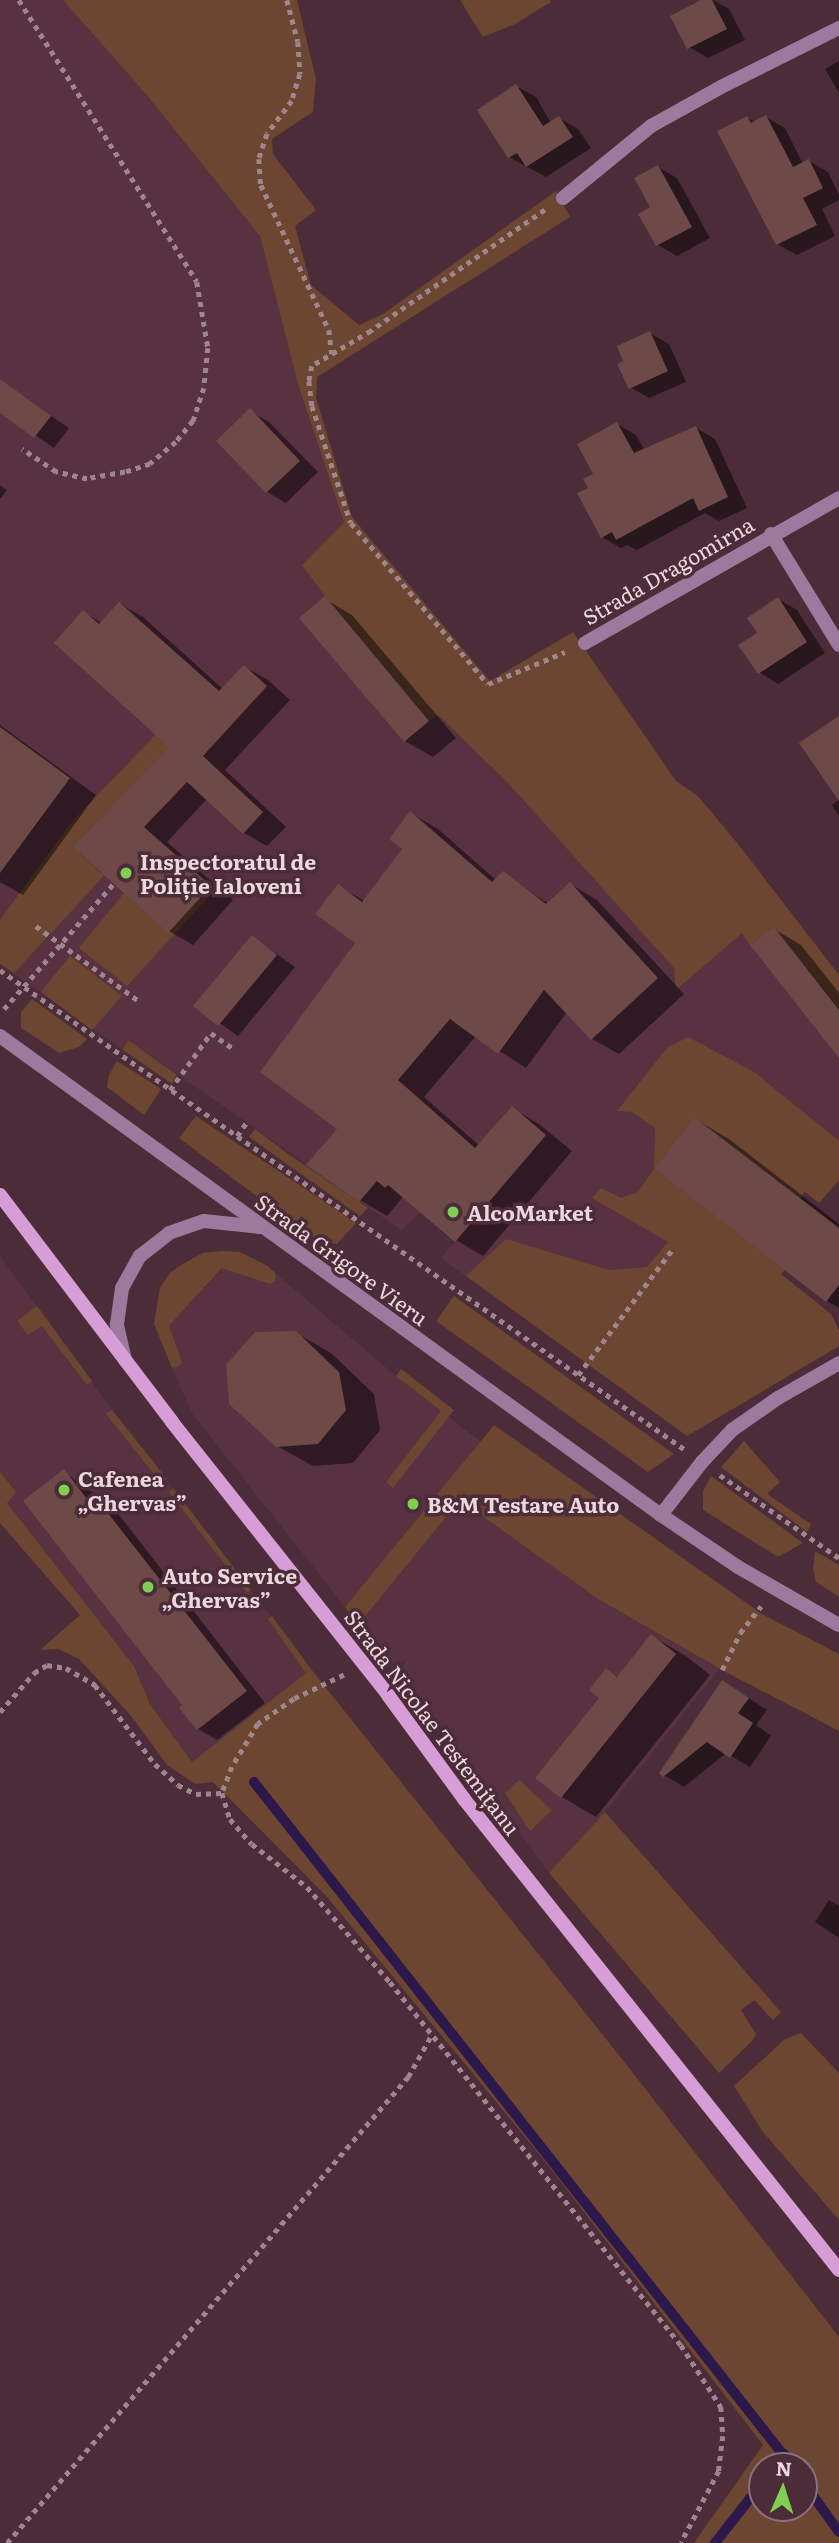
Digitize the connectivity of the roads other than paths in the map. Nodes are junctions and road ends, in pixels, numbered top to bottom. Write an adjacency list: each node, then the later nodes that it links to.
1 (839, 28): 2 (street)
2 (563, 198)
3 (839, 498): 4 (street, Strada Dragomirna)
4 (771, 534): 5 (street, Strada Dragomirna); 6 (street, Strada Dragomirna)
5 (585, 643)
6 (839, 645)
7 (0, 1036): 9 (street, Strada Grigore Vieru)
8 (0, 1195): 10 (main road, Strada Nicolae Testemițanu)
9 (261, 1227): 10 (street); 12 (street, Strada Grigore Vieru)
10 (125, 1360): 14 (main road, Strada Nicolae Testemițanu)
11 (839, 1363): 12 (street)
12 (661, 1515): 13 (street, Strada Grigore Vieru)
13 (839, 1625)
14 (839, 2270)

